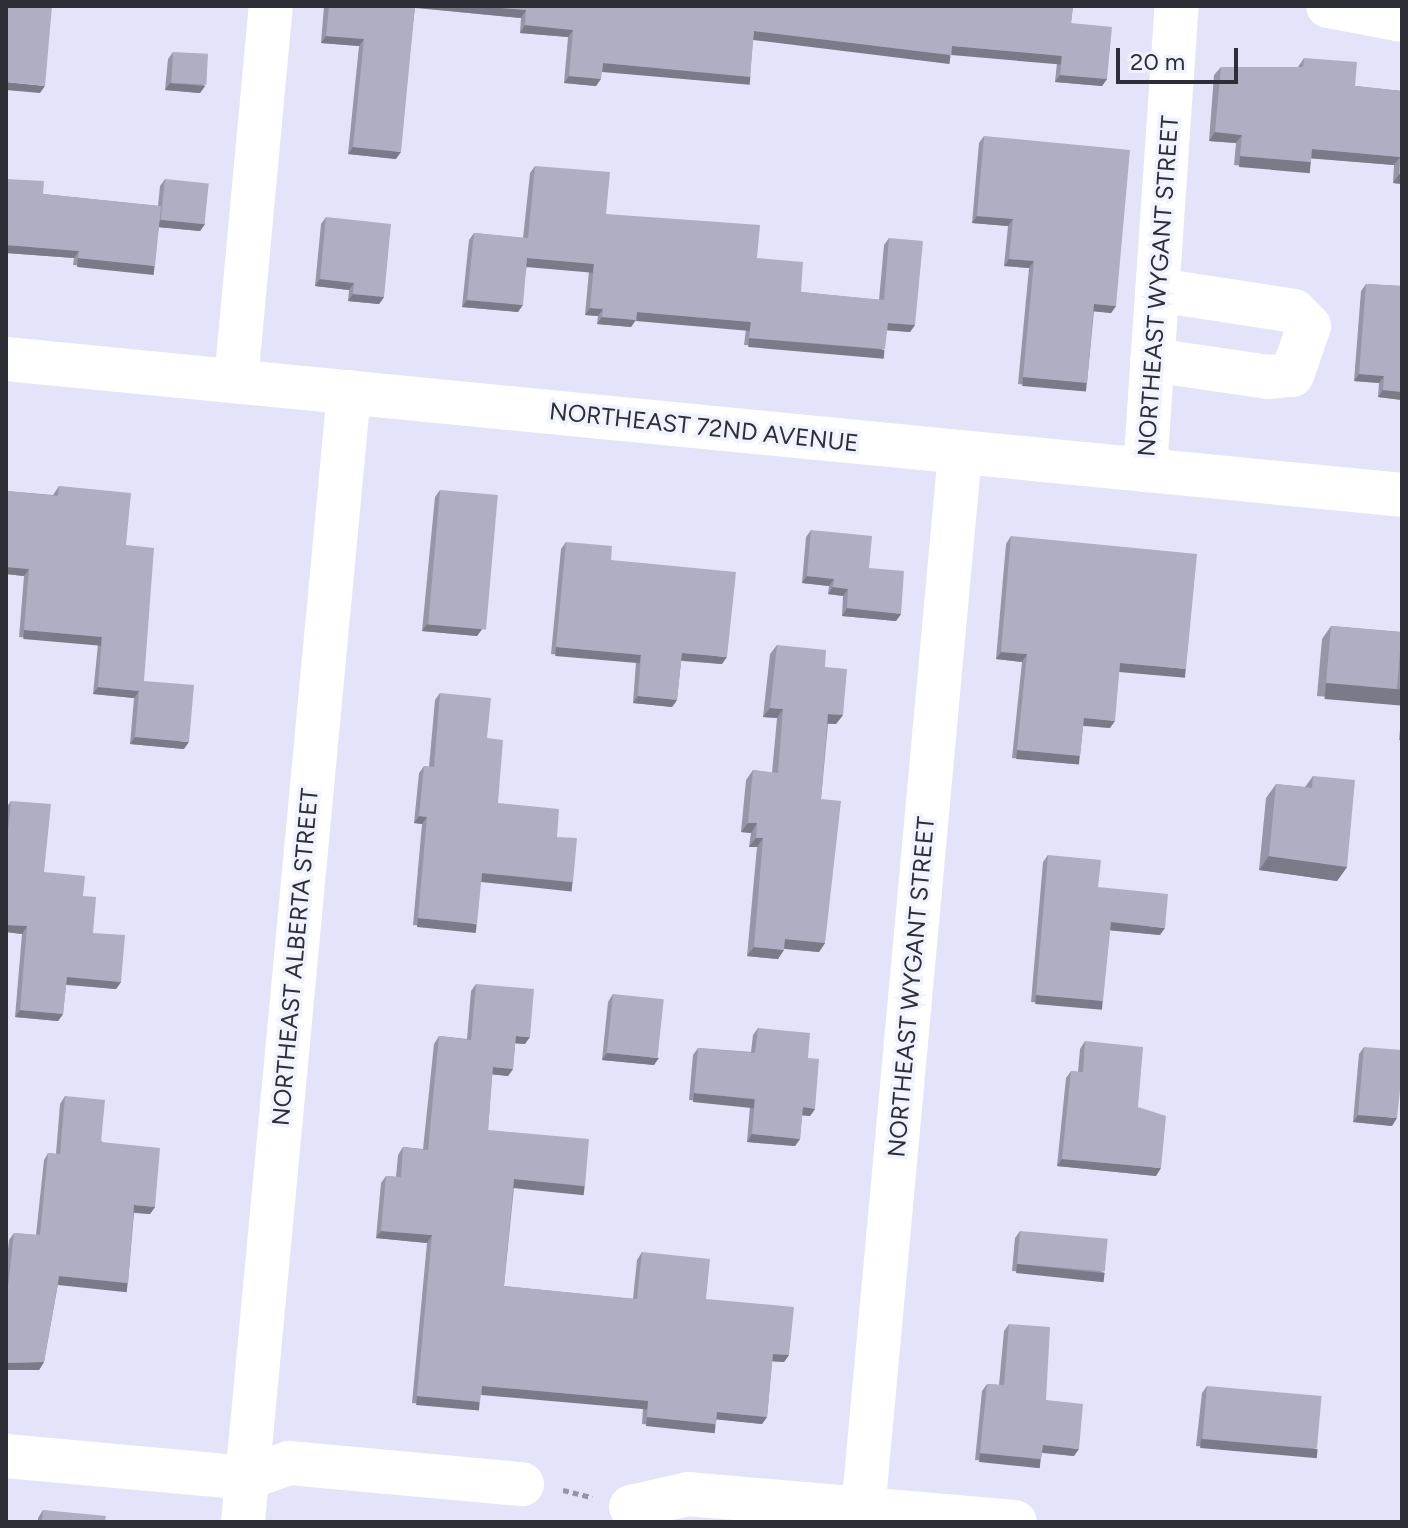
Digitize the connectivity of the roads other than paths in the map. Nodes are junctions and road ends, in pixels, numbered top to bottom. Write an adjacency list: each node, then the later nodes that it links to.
1 (271, 6): 8 (street)
2 (1177, 6): 5 (street, NORTHEAST WYGANT STREET)
3 (1328, 6): 4 (street)
4 (1402, 20)
5 (1158, 290): 7 (street, NORTHEAST WYGANT STREET); 7 (street)
6 (6, 359): 8 (street, NORTHEAST 72ND AVENUE)
7 (1152, 360): 11 (street, NORTHEAST WYGANT STREET)
8 (236, 381): 9 (street, NORTHEAST 72ND AVENUE)
9 (349, 392): 10 (street, NORTHEAST 72ND AVENUE); 14 (street, NORTHEAST ALBERTA STREET)
10 (960, 453): 11 (street, NORTHEAST 72ND AVENUE); 17 (street, NORTHEAST WYGANT STREET)
11 (1145, 470): 12 (street, NORTHEAST 72ND AVENUE)
12 (1402, 495)
13 (6, 1456): 14 (street)
14 (247, 1478): 15 (street); 18 (street, NORTHEAST ALBERTA STREET)
15 (522, 1484)
16 (631, 1507): 17 (street)
17 (862, 1514): 19 (street)
18 (243, 1522)
19 (1015, 1522)

